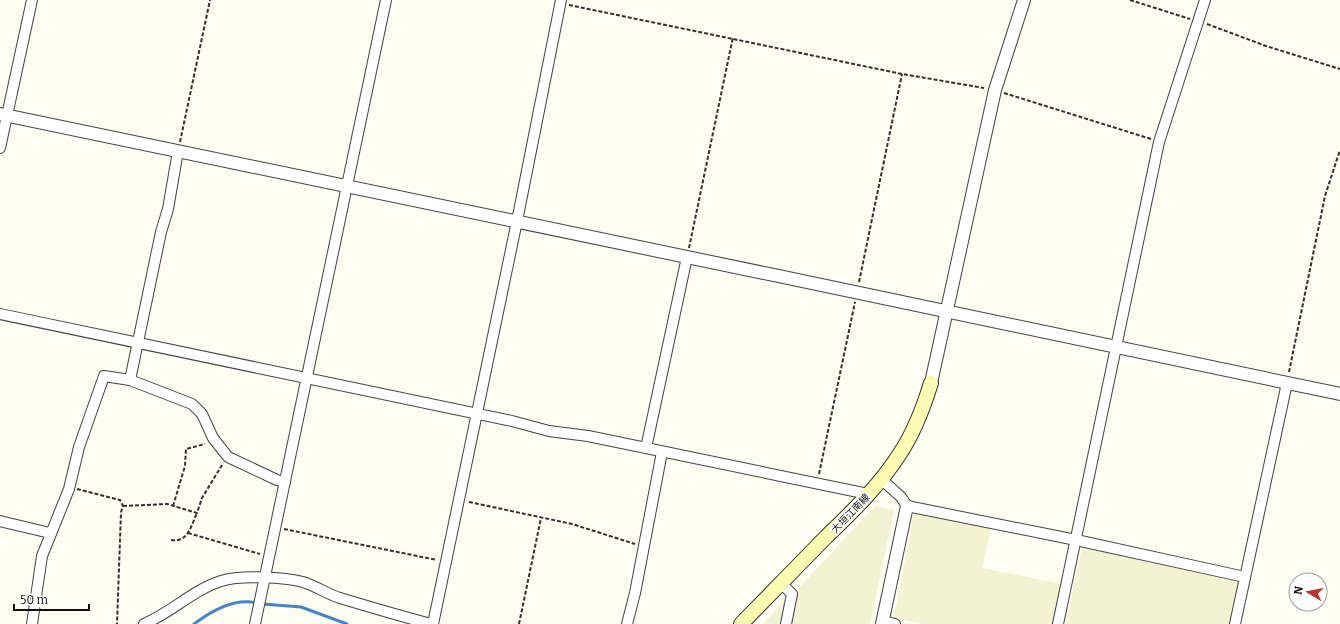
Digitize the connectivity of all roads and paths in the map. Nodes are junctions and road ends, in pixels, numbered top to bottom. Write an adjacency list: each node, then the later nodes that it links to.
1 (32, 0): 13 (street)
2 (210, 0): 17 (path)
3 (386, 0): 18 (street)
4 (1024, 0): 12 (street)
5 (1130, 0): 8 (path)
6 (1205, 0): 8 (street)
7 (560, 1): 9 (path); 19 (street)
8 (1198, 21): 10 (path); 14 (street)
9 (733, 38): 11 (path); 20 (path)
10 (1340, 69)
11 (902, 74): 12 (path); 21 (path)
12 (995, 90): 14 (path); 22 (street)
13 (3, 115): 15 (street); 17 (street)
14 (1159, 142): 25 (street)
15 (0, 148)
16 (1340, 150): 28 (path)
17 (178, 151): 18 (street); 24 (street)
18 (347, 186): 19 (street); 26 (street)
19 (517, 221): 20 (street); 31 (street)
20 (687, 257): 21 (street); 33 (street)
21 (856, 293): 22 (street); 38 (path)
22 (948, 313): 25 (street); 29 (street)
23 (0, 314): 24 (street)
24 (137, 343): 26 (street); 27 (street)
25 (1117, 346): 28 (street); 52 (street)
26 (307, 379): 31 (street); 37 (street)
27 (130, 380): 32 (street); 39 (street)
28 (1287, 383): 30 (street); 56 (street)
29 (931, 384): 36 (main road, 大垣江南線)
30 (1340, 394)
31 (477, 414): 33 (street); 41 (street)
32 (216, 442): 35 (street); 43 (path)
33 (646, 448): 34 (street)
34 (662, 452): 38 (street); 53 (street)
35 (228, 457): 37 (street); 45 (path)
36 (881, 479): 40 (main road, 大垣江南線); 44 (street)
37 (285, 482): 48 (street)
38 (817, 483): 40 (street)
39 (69, 489): 42 (path); 49 (street)
40 (868, 494): 58 (main road, 大垣江南線)
41 (460, 499): 46 (path); 55 (street)
42 (123, 506): 43 (path); 61 (path)
43 (173, 506): 45 (path)
44 (907, 506): 52 (street); 59 (street)
45 (197, 514): 50 (path)
46 (541, 517): 53 (path); 65 (path)
47 (0, 521): 49 (street)
48 (275, 528): 54 (street); 55 (path)
49 (50, 533): 60 (street)
50 (188, 533): 51 (path); 54 (path)
51 (171, 540)
52 (1076, 540): 56 (street); 69 (street)
53 (643, 546): 66 (street)
54 (269, 557): 57 (street)
55 (446, 562): 64 (street)
56 (1245, 577): 70 (street)
57 (265, 579): 62 (street); 63 (street); 64 (street)
58 (781, 583): 67 (main road, 大垣江南線); 68 (street)
59 (887, 623)
60 (32, 624)
61 (117, 624)
62 (144, 624)
63 (255, 624)
64 (432, 624)
65 (519, 624)
66 (627, 624)
67 (741, 624)
68 (786, 624)
69 (1058, 624)
70 (1235, 624)

